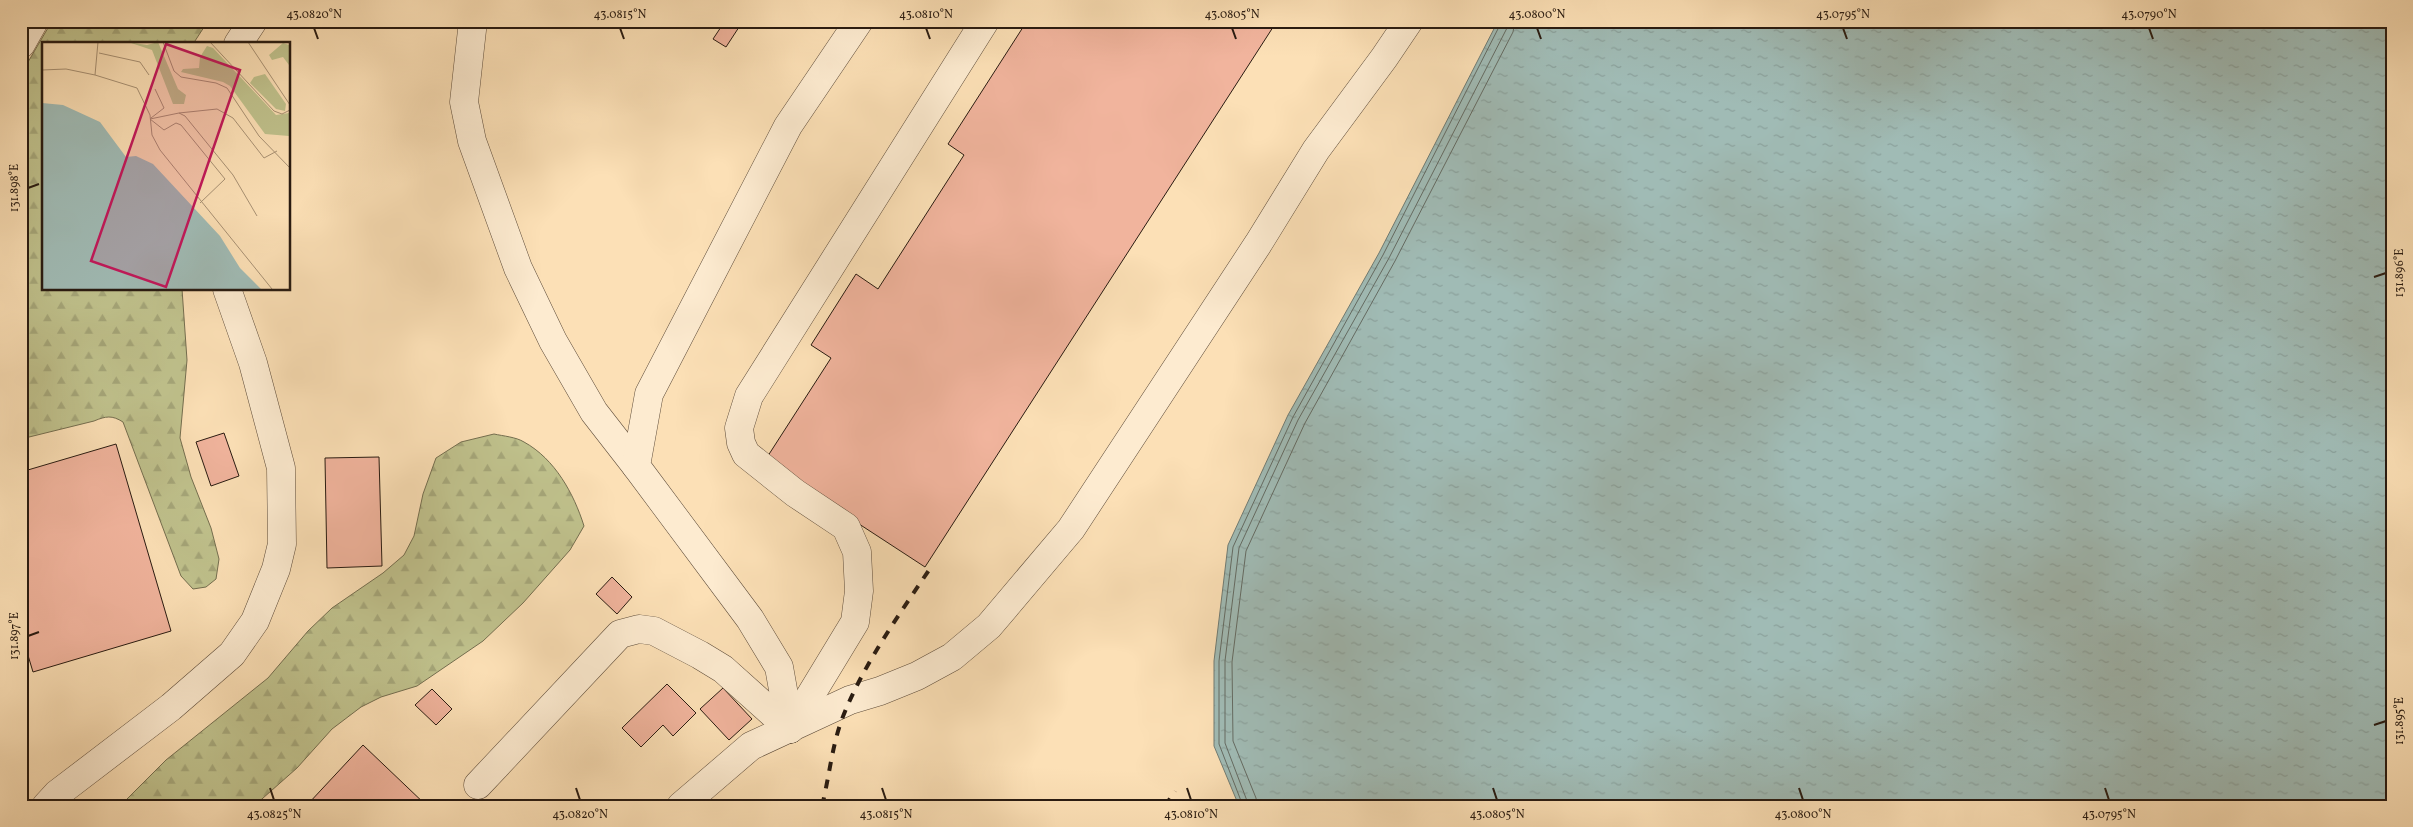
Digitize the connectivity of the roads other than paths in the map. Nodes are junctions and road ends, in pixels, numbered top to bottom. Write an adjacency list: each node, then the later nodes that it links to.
1 (34, 21): 8 (street)
2 (253, 21): 7 (street)
3 (473, 21): 10 (street)
4 (859, 21): 10 (street)
5 (985, 21): 11 (street)
6 (1409, 21): 11 (street)
7 (239, 42)
8 (21, 44)
9 (227, 290): 13 (street)
10 (636, 466): 11 (street)
11 (790, 729): 12 (street); 14 (street)
12 (478, 785)
13 (46, 806)
14 (681, 806)

